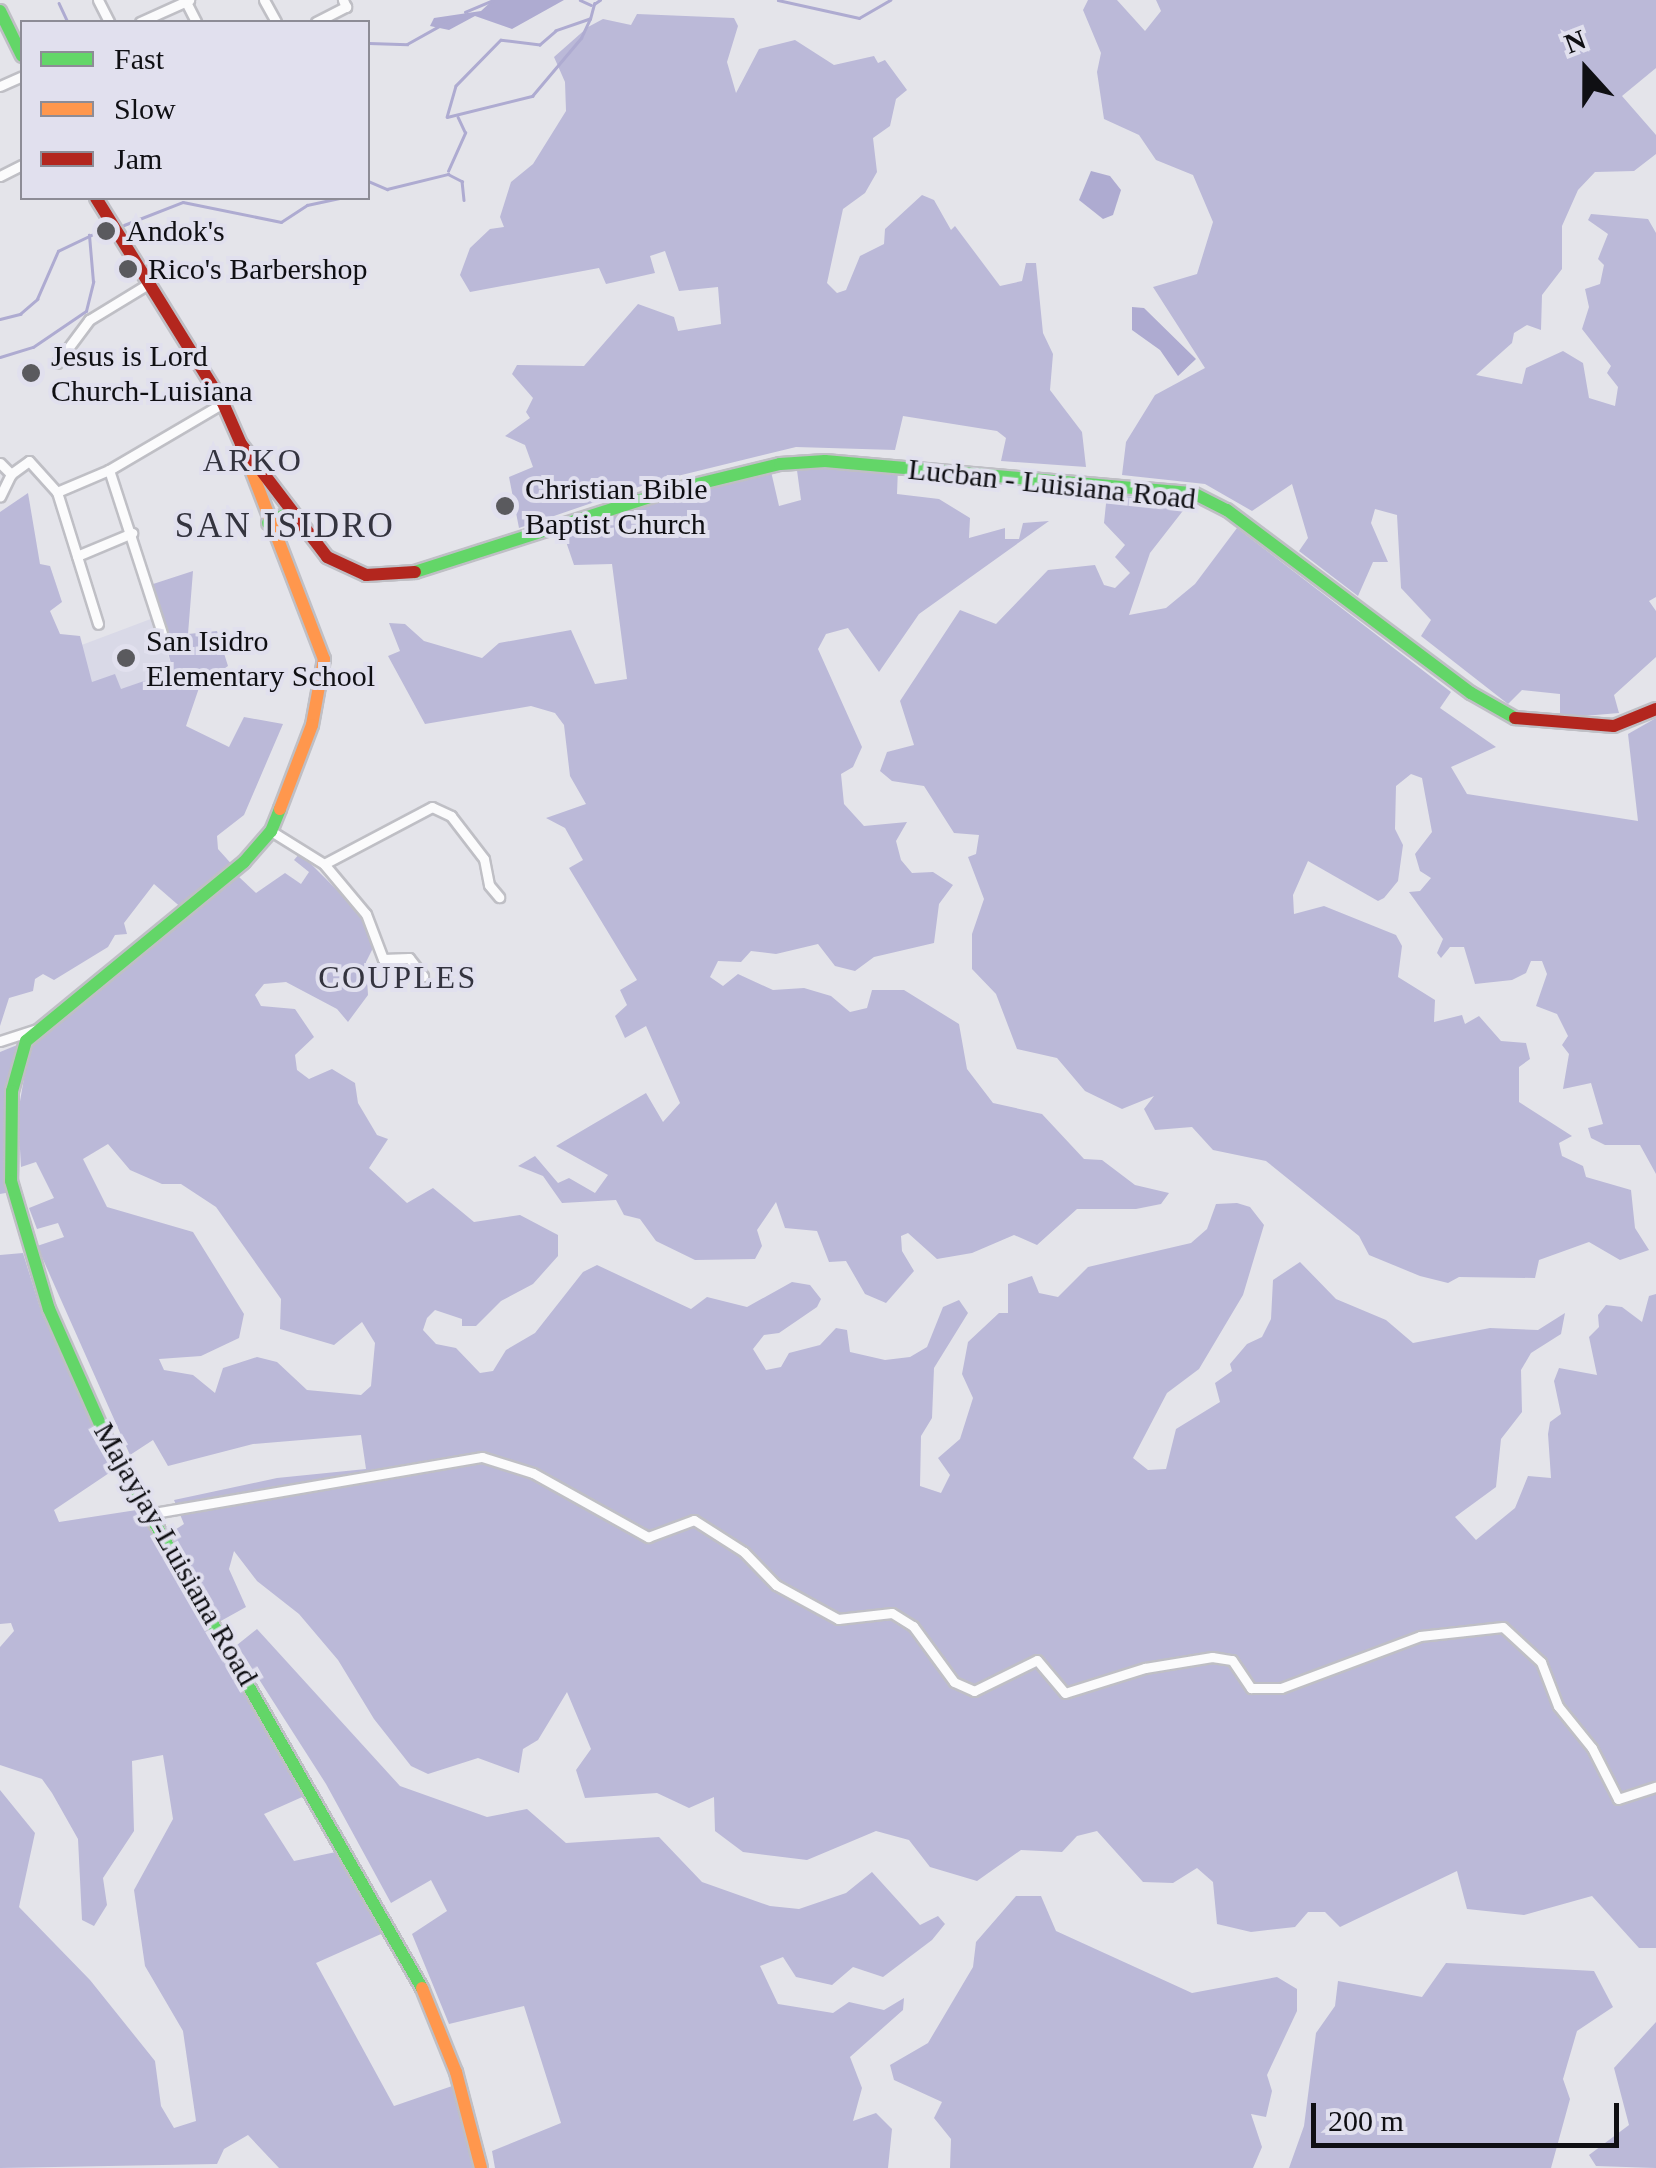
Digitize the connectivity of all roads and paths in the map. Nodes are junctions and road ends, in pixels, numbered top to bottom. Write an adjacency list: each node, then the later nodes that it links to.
1 (186, 1): 4 (street)
2 (344, 4): 5 (street)
3 (0, 11): 6 (street)
4 (144, 20)
5 (319, 20)
6 (20, 52)
7 (97, 200): 8 (street)
8 (148, 284): 9 (street); 10 (street)
9 (57, 362)
10 (223, 403): 11 (street); 13 (street)
11 (241, 444): 17 (street, Lucban - Luisiana Road); 18 (street, Majayjay-Luisiana Road)
12 (0, 463): 14 (street)
13 (109, 470): 15 (street); 19 (street)
14 (11, 474): 15 (street); 16 (street)
15 (57, 492): 20 (street)
16 (0, 497)
17 (292, 512): 18 (street); 23 (street, Lucban - Luisiana Road)
18 (268, 524): 24 (street, Majayjay-Luisiana Road)
19 (132, 534): 20 (street); 22 (street)
20 (77, 556): 21 (street)
21 (98, 624)
22 (162, 634)
23 (1656, 709)
24 (271, 831): 25 (street); 28 (street, Majayjay-Luisiana Road)
25 (324, 864): 26 (street); 27 (street)
26 (499, 898)
27 (423, 976)
28 (40, 1028): 29 (street); 30 (street, Majayjay-Luisiana Road)
29 (0, 1042)
30 (148, 1514): 31 (street); 32 (street, Majayjay-Luisiana Road)
31 (1656, 1788)
32 (481, 2168)

